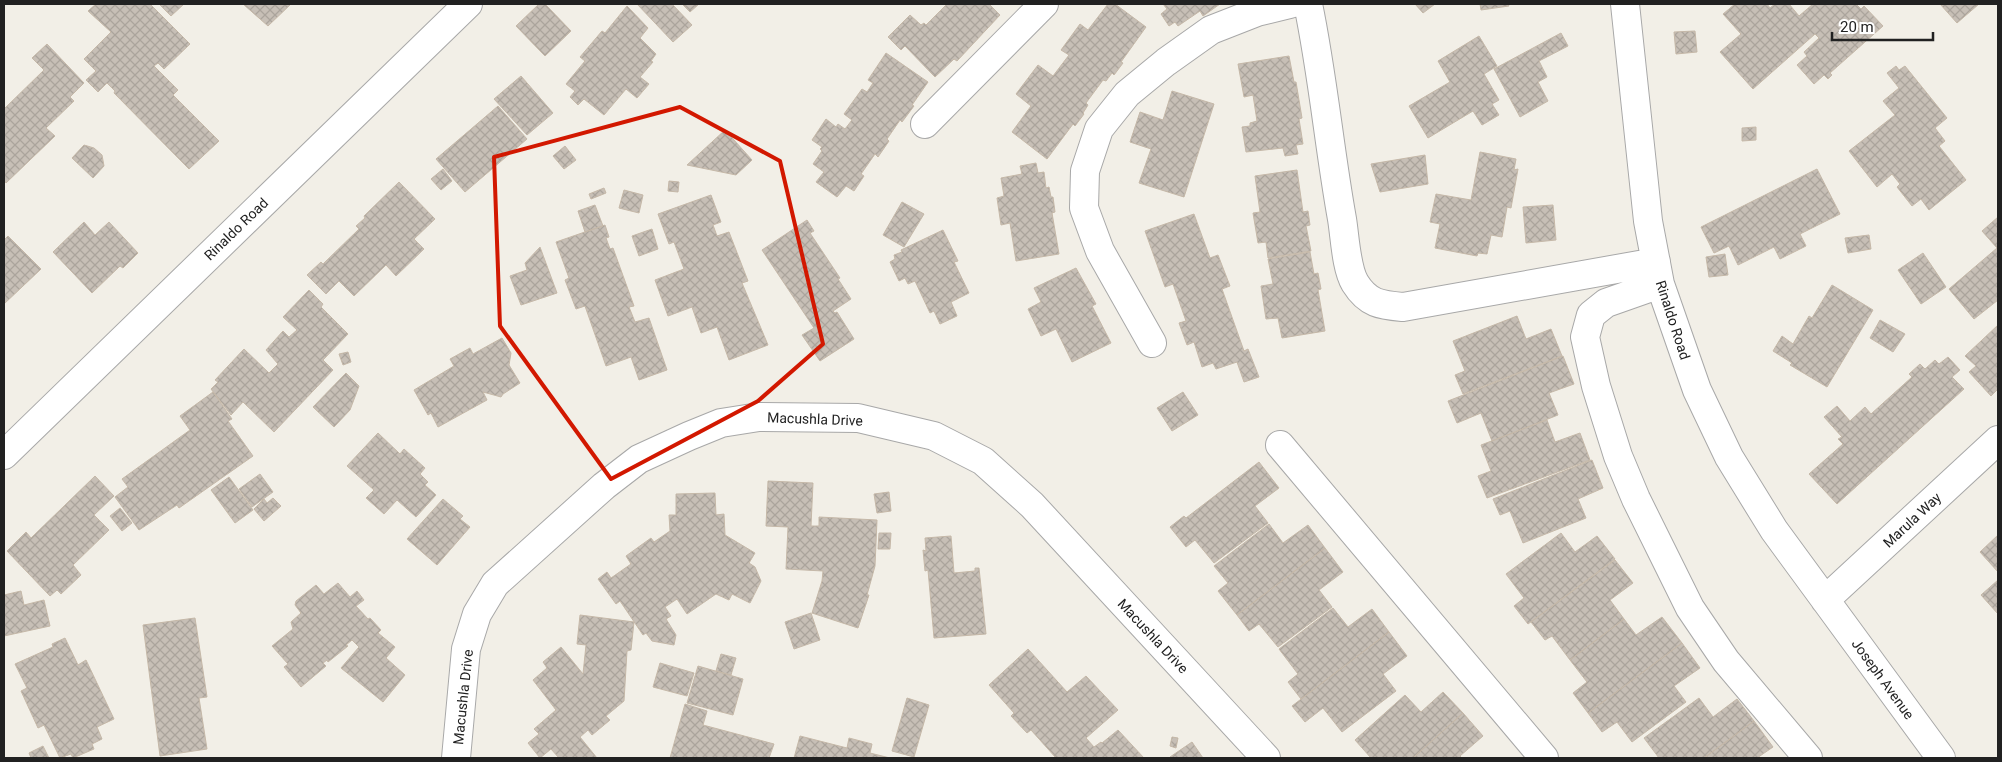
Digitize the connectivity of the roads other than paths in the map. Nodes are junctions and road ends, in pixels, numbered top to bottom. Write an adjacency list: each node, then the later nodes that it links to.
1 (468, 4): 11 (street, Rinaldo Road)
2 (1044, 4): 6 (street)
3 (1290, 4): 8 (street)
4 (1308, 4): 7 (street)
5 (1625, 4): 7 (street, Rinaldo Road)
6 (925, 124)
7 (1658, 273): 12 (street, Rinaldo Road); 16 (street)
8 (1152, 343)
9 (1998, 440): 12 (street, Marula Way)
10 (1280, 444): 15 (street)
11 (4, 455)
12 (1825, 600): 17 (street, Joseph Avenue)
13 (456, 758): 14 (street, Macushla Drive)
14 (1266, 758)
15 (1544, 758)
16 (1808, 758)
17 (1942, 758)

